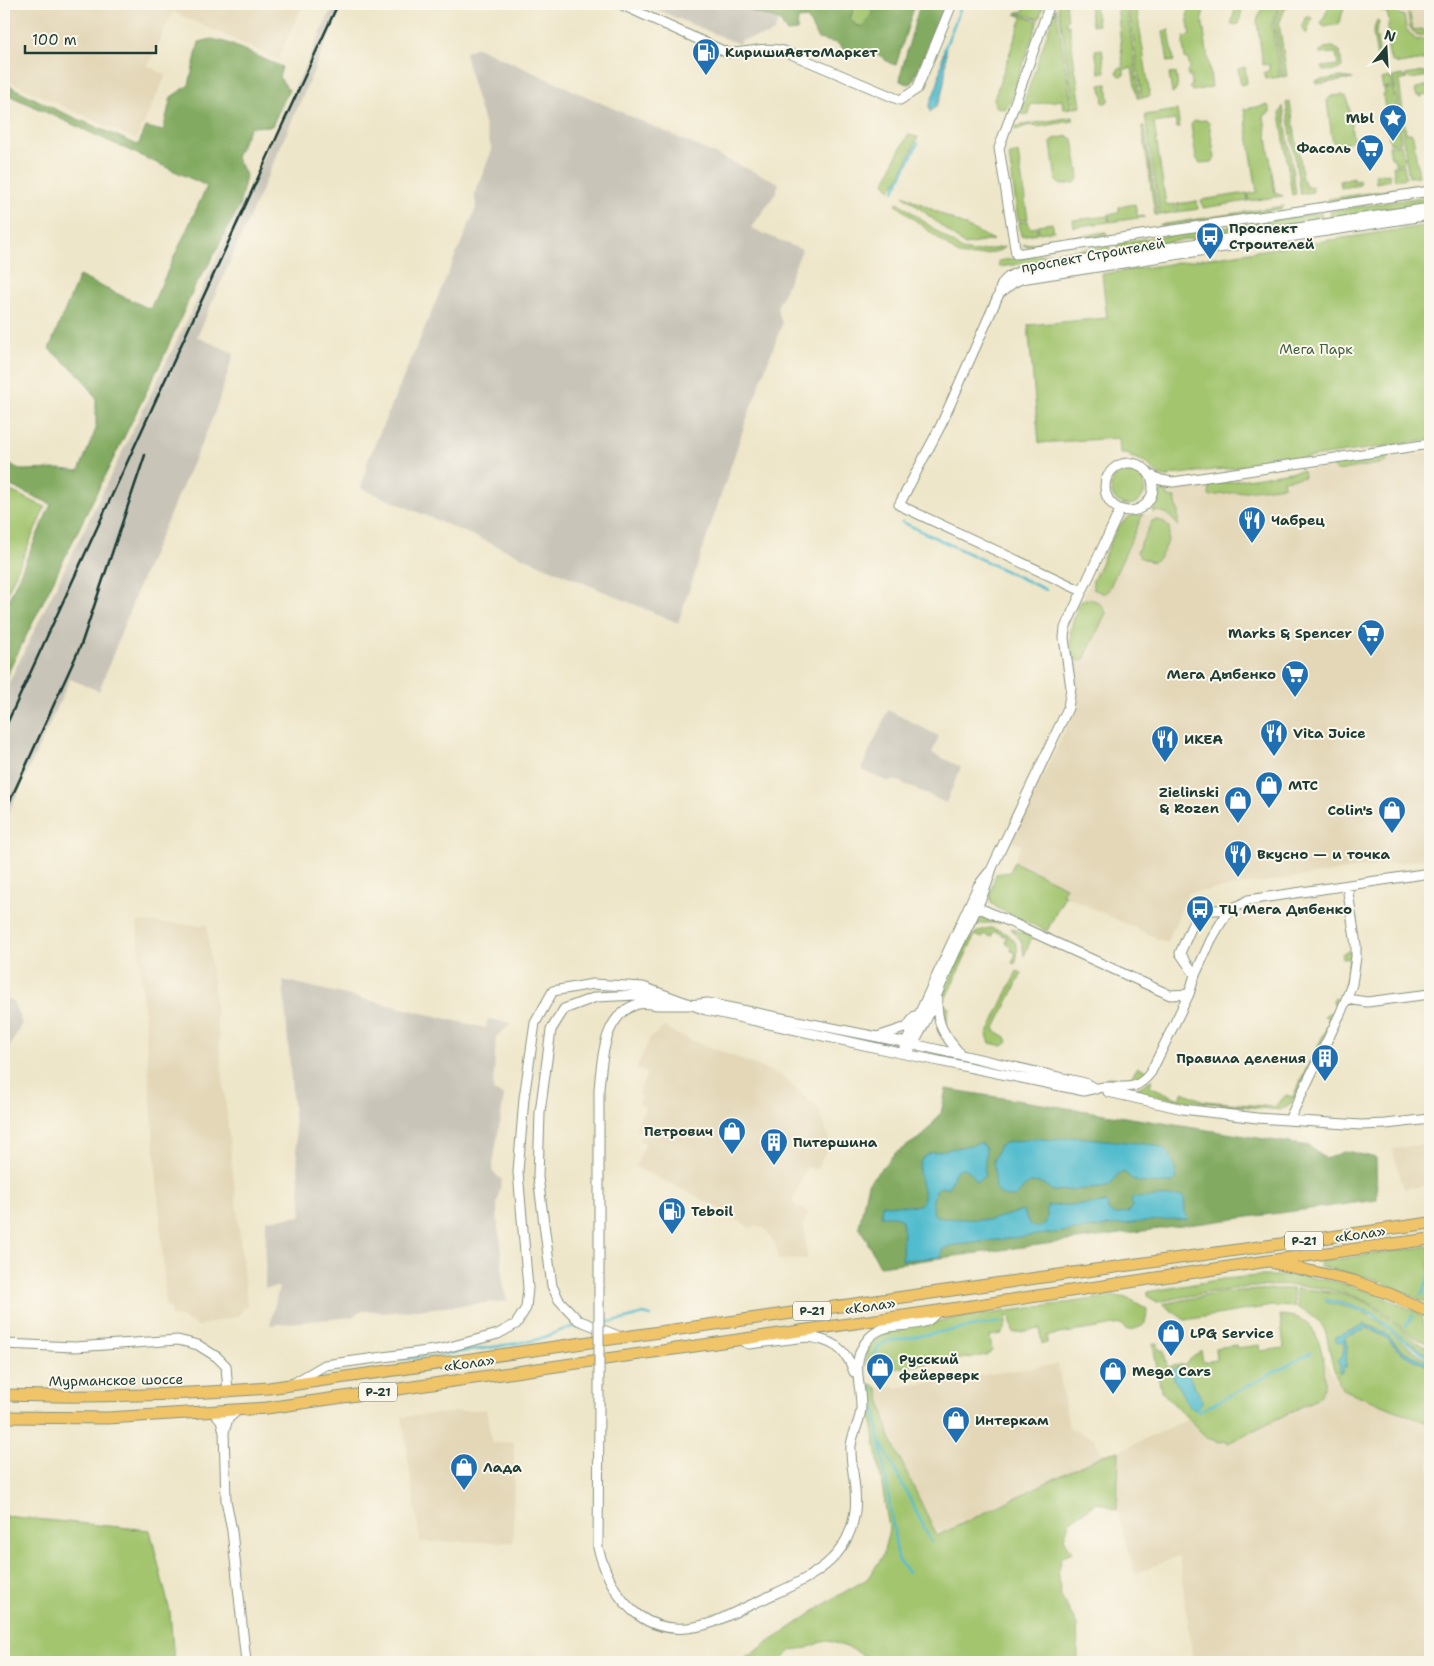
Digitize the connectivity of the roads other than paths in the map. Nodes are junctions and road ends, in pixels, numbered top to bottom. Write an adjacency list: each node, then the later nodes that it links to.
1 (620, 4): 2 (street)
2 (952, 4)
3 (1050, 4): 4 (street)
4 (1430, 191)
5 (1430, 208): 7 (street, проспект Строителей)
6 (1430, 216): 7 (street, проспект Строителей)
7 (999, 294): 13 (street)
8 (1430, 444): 10 (street)
9 (1149, 474): 10 (street); 11 (street); 12 (street)
10 (1171, 482): 11 (street)
11 (1152, 494): 12 (street)
12 (1120, 510): 13 (street)
13 (1082, 591): 14 (street)
14 (992, 868): 17 (street); 20 (street)
15 (1430, 873): 16 (street)
16 (1347, 886): 19 (street); 26 (street)
17 (986, 890): 18 (street); 21 (street)
18 (977, 908): 20 (street); 21 (street); 25 (street)
19 (1231, 909): 22 (street); 22 (street)
20 (966, 913): 27 (street)
21 (993, 914): 23 (street)
22 (1195, 975): 23 (street)
23 (1189, 994): 33 (street)
24 (1430, 994): 26 (street)
25 (937, 996): 30 (street); 32 (street)
26 (1347, 999): 35 (street)
27 (925, 1004): 29 (street); 30 (street)
28 (692, 1006): 29 (street); 31 (street); 41 (street); 44 (street, bridge); 45 (street)
29 (873, 1037): 30 (street)
30 (910, 1044): 31 (street); 32 (street)
31 (904, 1054): 33 (street)
32 (961, 1055): 33 (street)
33 (1095, 1089): 35 (street)
34 (1430, 1119): 35 (street)
35 (1289, 1120)
36 (1430, 1223): 41 (main road, «Кола» / Р-21)
37 (1430, 1239): 38 (main road, «Кола» / Р-21)
38 (1268, 1261): 39 (main road, «Кола» / Р-21); 40 (main road)
39 (938, 1311): 42 (main road, «Кола» / Р-21); 44 (street)
40 (1430, 1313)
41 (622, 1338): 45 (main road, «Кола» / Р-21)
42 (738, 1340): 44 (street); 48 (main road, «Кола» / Р-21)
43 (4, 1344): 46 (street)
44 (858, 1382)
45 (290, 1385): 46 (main road, «Кола» / Р-21)
46 (228, 1392): 47 (main road, Мурманское шоссе)
47 (4, 1395)
48 (237, 1410): 49 (main road, «Кола» / Р-21); 51 (street)
49 (219, 1412): 50 (main road); 51 (street)
50 (4, 1417)
51 (224, 1432): 52 (street)
52 (246, 1662)

